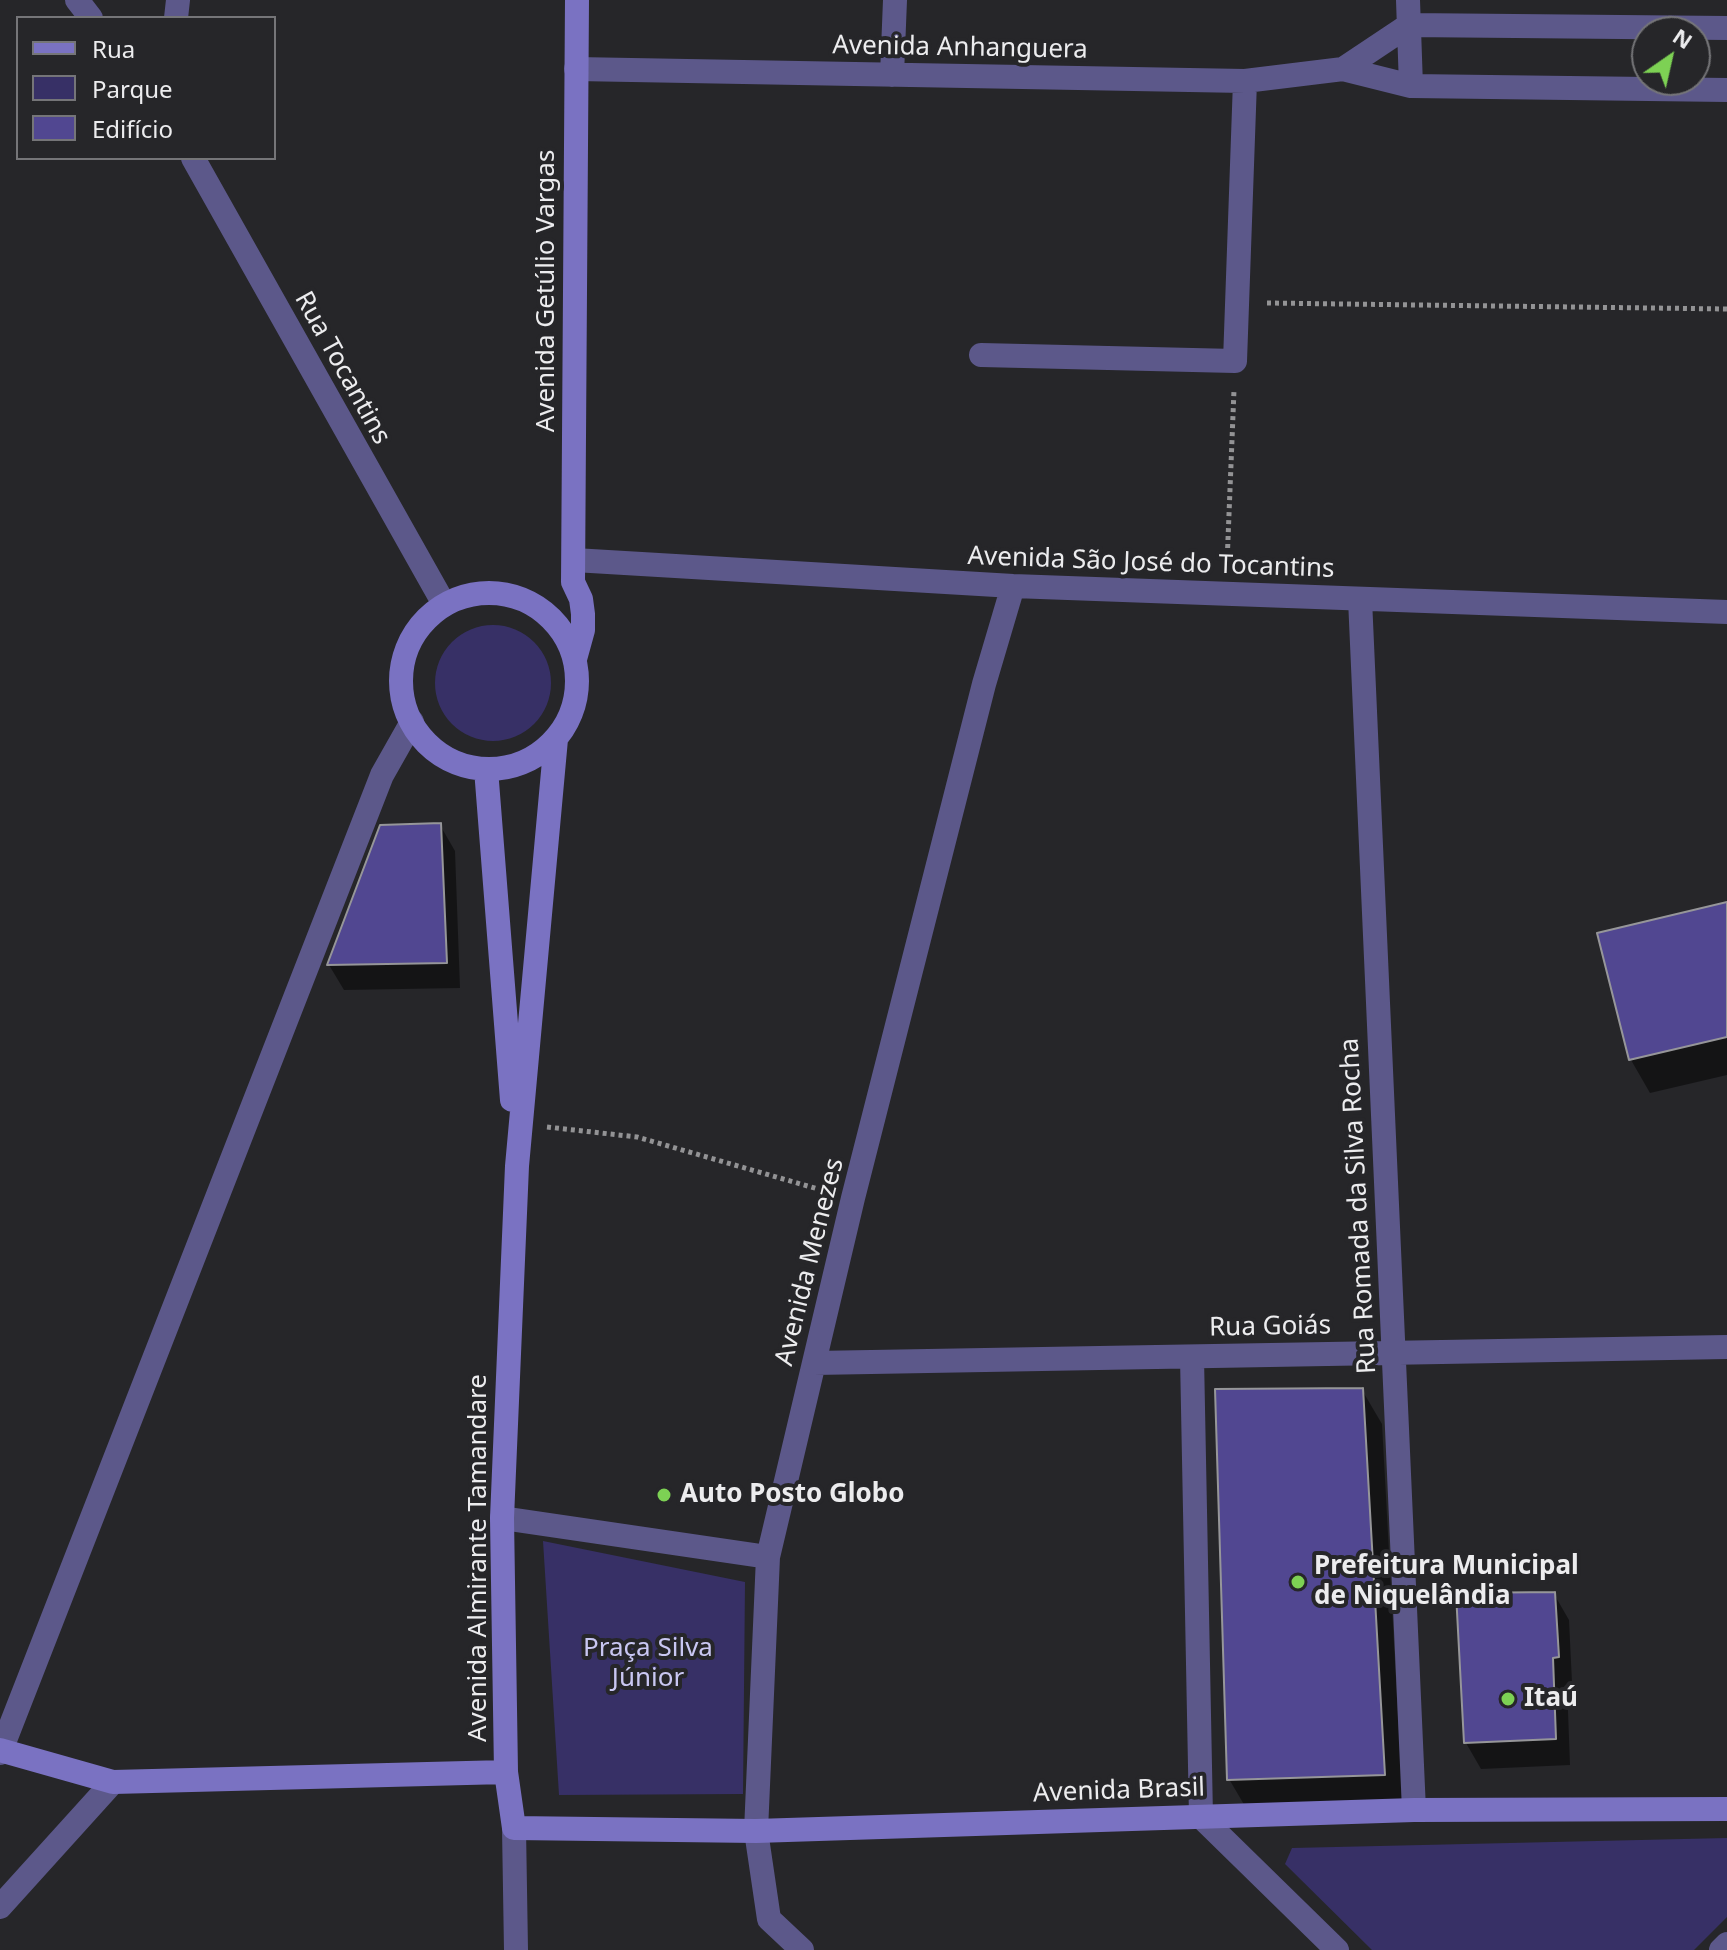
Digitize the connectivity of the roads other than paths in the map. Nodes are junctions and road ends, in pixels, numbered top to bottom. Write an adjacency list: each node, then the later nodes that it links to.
1 (77, 0): 5 (street)
2 (577, 0): 8 (street, Avenida Getúlio Vargas)
3 (895, 0): 10 (street)
4 (1408, 0): 6 (street)
5 (89, 16)
6 (1409, 25): 7 (street); 9 (street, Avenida Anhanguera); 12 (street)
7 (1727, 28)
8 (576, 69): 10 (street, Avenida Anhanguera); 16 (street, Avenida Getúlio Vargas)
9 (1343, 69): 11 (street, Avenida Anhanguera); 12 (street, Avenida Anhanguera)
10 (892, 75): 11 (street, Avenida Anhanguera)
11 (1245, 81): 15 (street)
12 (1411, 86): 13 (street, Avenida Anhanguera)
13 (1727, 90)
14 (194, 160): 19 (street, Rua Tocantins)
15 (981, 355)
16 (574, 571): 17 (street, Avenida São José do Tocantins); 20 (street); 22 (street, Avenida Getúlio Vargas)
17 (1013, 586): 18 (street, Avenida São José do Tocantins); 30 (street, Avenida Menezes)
18 (1360, 599): 21 (street, Avenida São José do Tocantins); 28 (street, Rua Romada da Silva Rocha)
19 (444, 604): 20 (street); 23 (street)
20 (539, 611): 22 (street)
21 (1727, 612)
22 (575, 659): 24 (street)
23 (412, 722): 25 (street); 33 (street)
24 (556, 739): 25 (street); 26 (street, Avenida Almirante Tamandare)
25 (486, 769): 26 (street, Avenida Almirante Tamandare)
26 (517, 1166): 31 (street, Avenida Almirante Tamandare)
27 (1727, 1347): 28 (street, Rua Goiás)
28 (1393, 1353): 29 (street, Rua Goiás); 37 (street, Rua Romada da Silva Rocha)
29 (1192, 1357): 30 (street, Rua Goiás); 38 (street)
30 (814, 1363): 32 (street, Avenida Menezes)
31 (502, 1518): 32 (street); 34 (street, Avenida Almirante Tamandare)
32 (768, 1557): 40 (street, Avenida Menezes)
33 (0, 1751): 35 (street)
34 (506, 1772): 35 (street); 39 (street, Avenida Almirante Tamandare)
35 (113, 1782): 41 (street)
36 (1727, 1809): 37 (street, Avenida Brasil)
37 (1414, 1810): 38 (street, Avenida Brasil)
38 (1201, 1817): 40 (street, Avenida Brasil); 45 (street)
39 (514, 1828): 40 (street, Avenida Brasil); 43 (street, Avenida Almirante Tamandare)
40 (756, 1831): 44 (street, Avenida Menezes)
41 (0, 1907)
42 (1727, 1944): 46 (street)
43 (516, 1950)
44 (802, 1950)
45 (1337, 1950)
46 (1721, 1950)

